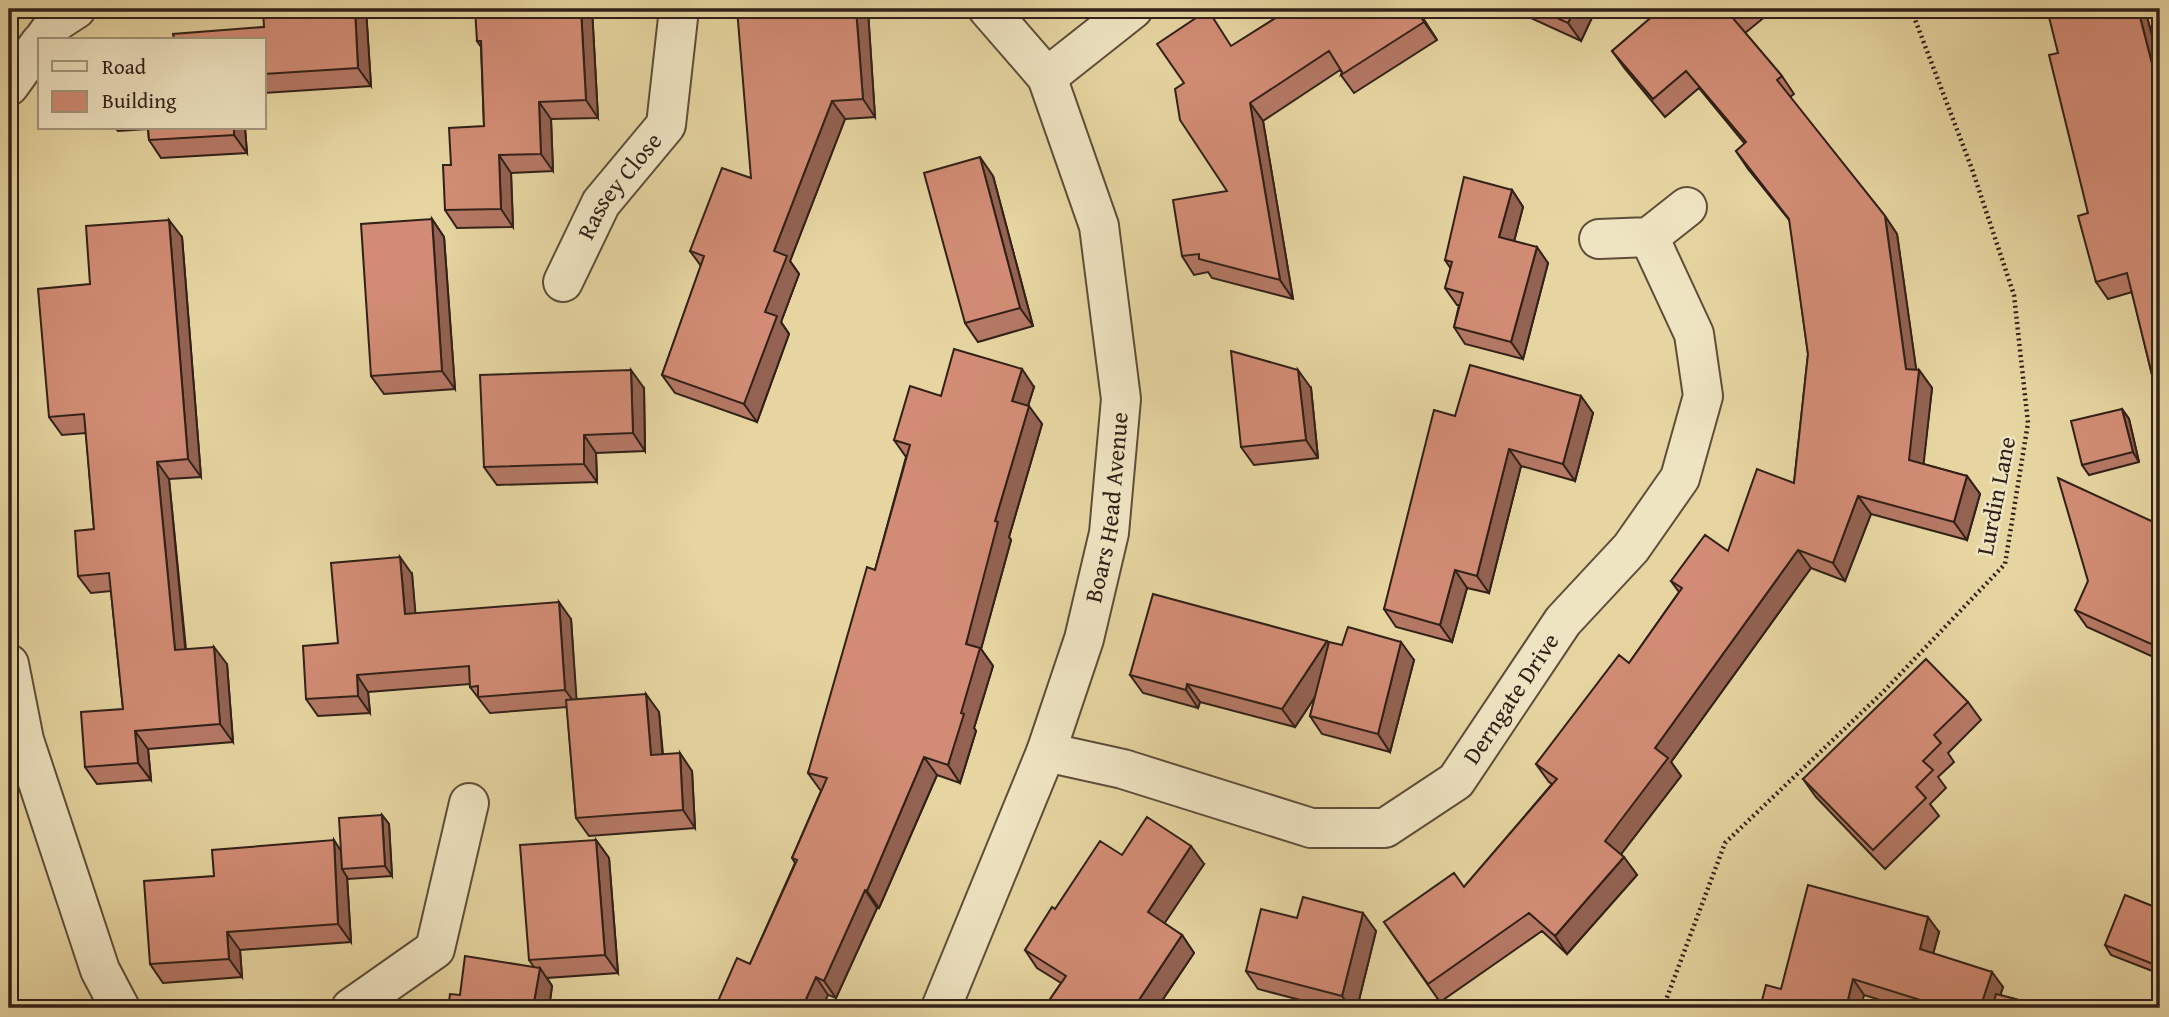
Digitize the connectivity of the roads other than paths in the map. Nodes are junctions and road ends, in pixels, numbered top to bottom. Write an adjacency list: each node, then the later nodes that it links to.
1 (679, 9): 10 (street, Rassey Close)
2 (988, 9): 5 (street, Boars Head Avenue)
3 (1133, 9): 5 (street)
4 (38, 41): 6 (street)
5 (1047, 76): 12 (street, Boars Head Avenue)
6 (9, 86)
7 (1687, 207): 8 (street)
8 (1649, 237): 9 (street); 12 (street, Derngate Drive)
9 (1599, 239)
10 (563, 282)
11 (9, 664): 14 (street)
12 (1046, 752): 16 (street, Boars Head Avenue)
13 (469, 803): 15 (street)
14 (120, 1008)
15 (351, 1008)
16 (941, 1008)

